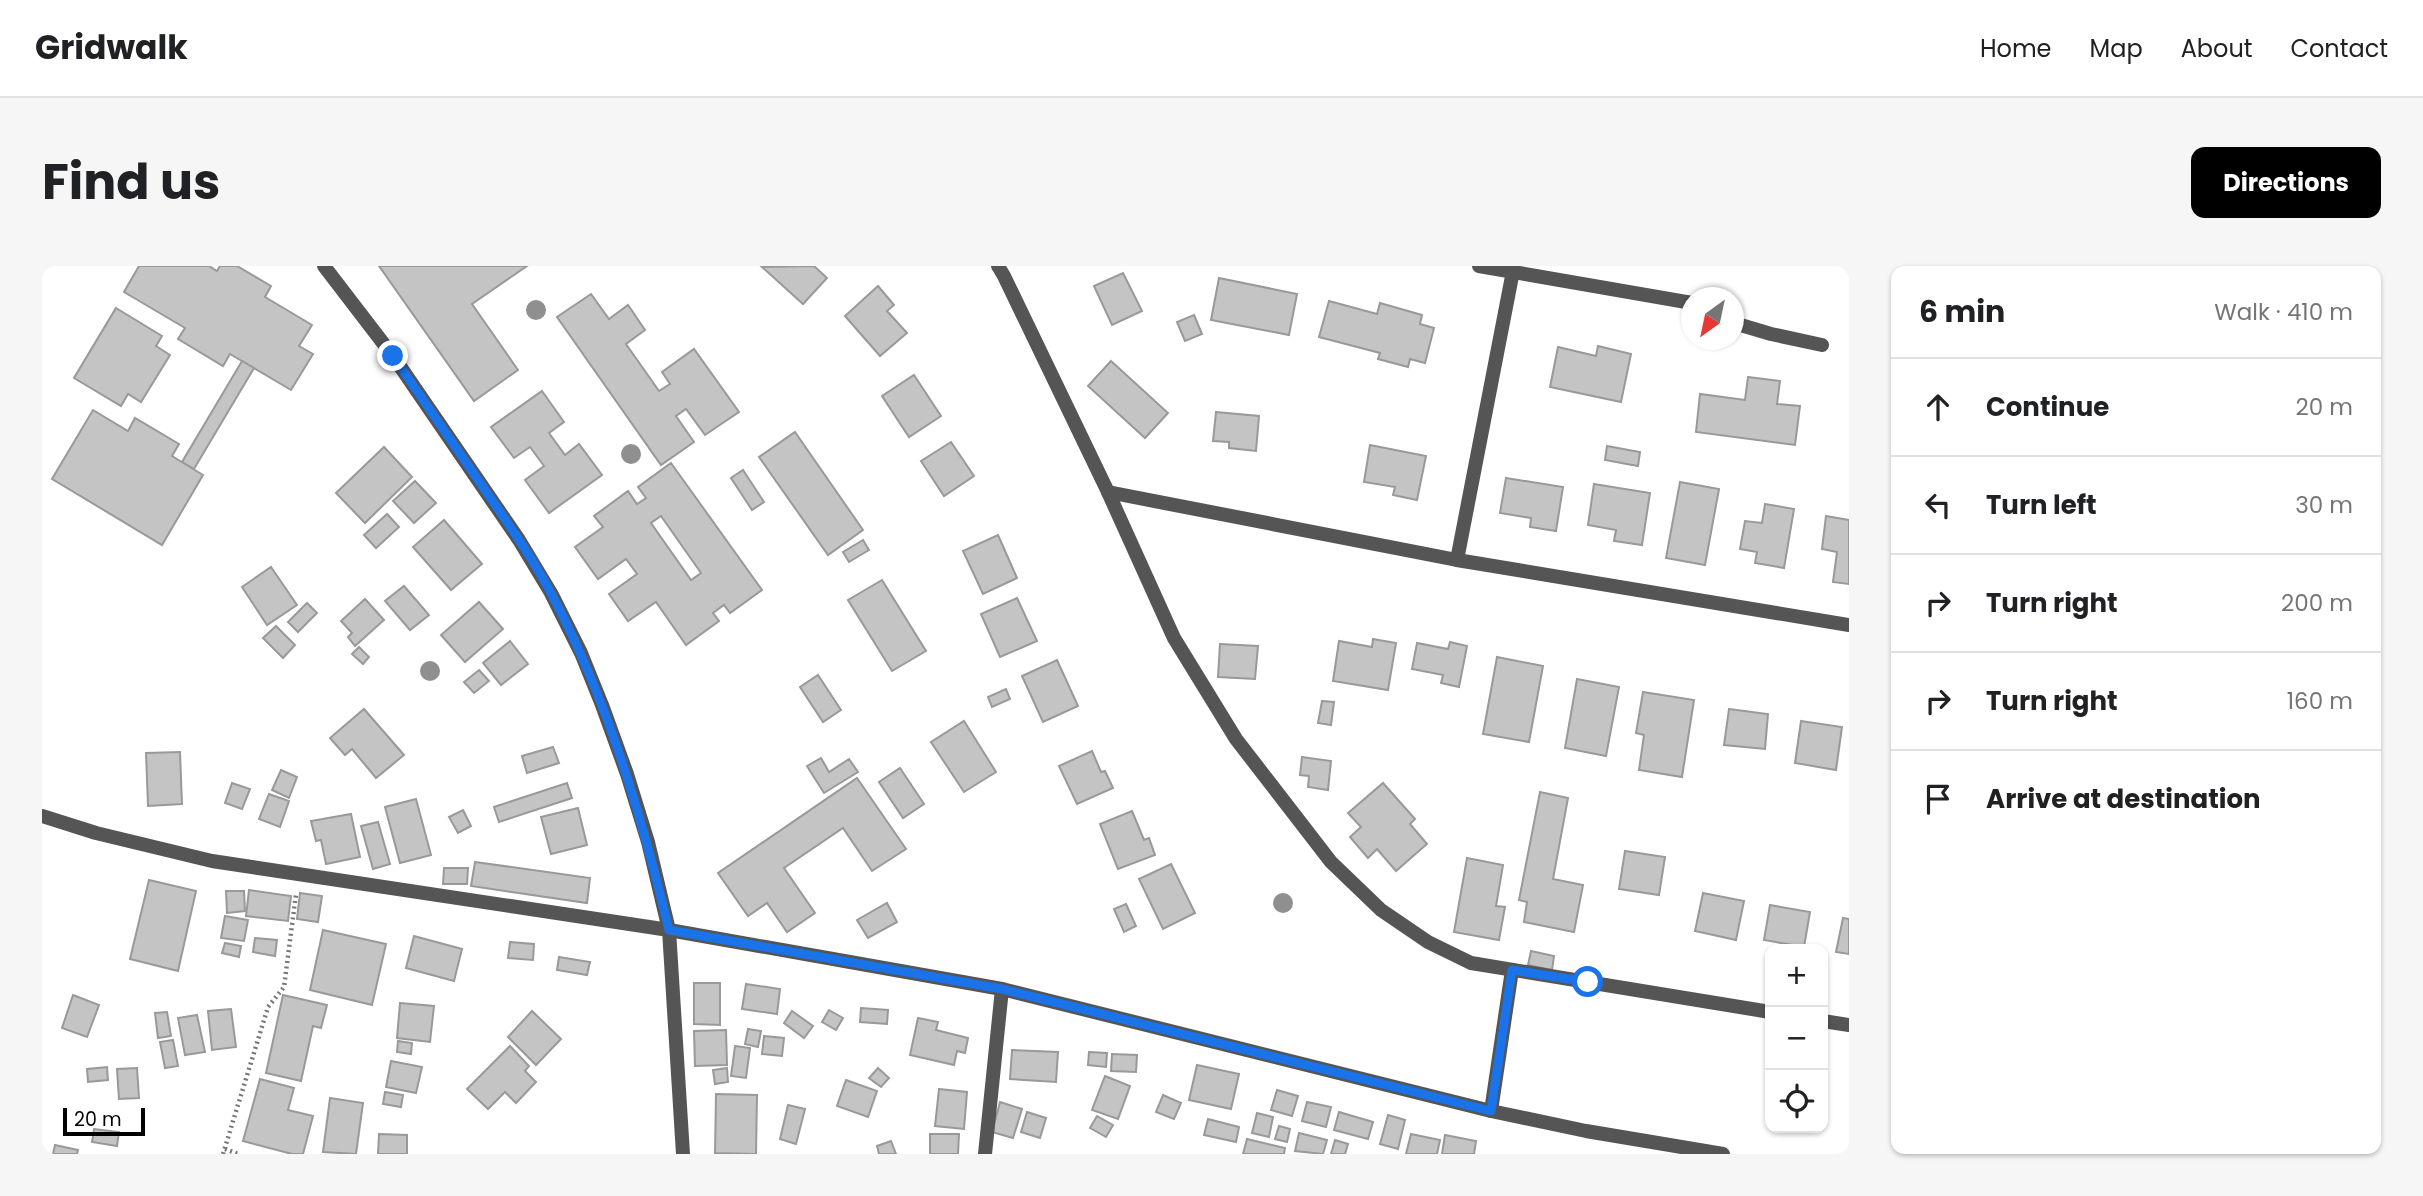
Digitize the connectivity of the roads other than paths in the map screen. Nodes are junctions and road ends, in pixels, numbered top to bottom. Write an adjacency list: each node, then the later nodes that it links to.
1 (324, 266): 12 (street)
2 (998, 266): 8 (street)
3 (1479, 266): 4 (street)
4 (1513, 271): 5 (street); 9 (street)
5 (1681, 301)
6 (1744, 326): 7 (street)
7 (1822, 345)
8 (1108, 492): 9 (street); 13 (street)
9 (1457, 560): 10 (street)
10 (1849, 625)
11 (42, 816): 12 (street)
12 (669, 930): 14 (street); 19 (street)
13 (1512, 970): 15 (street); 18 (street)
14 (1002, 989): 18 (street); 20 (street)
15 (1765, 1011)
16 (1828, 1022): 17 (street)
17 (1849, 1026)
18 (1491, 1111): 21 (street)
19 (683, 1154)
20 (985, 1154)
21 (1723, 1154)

